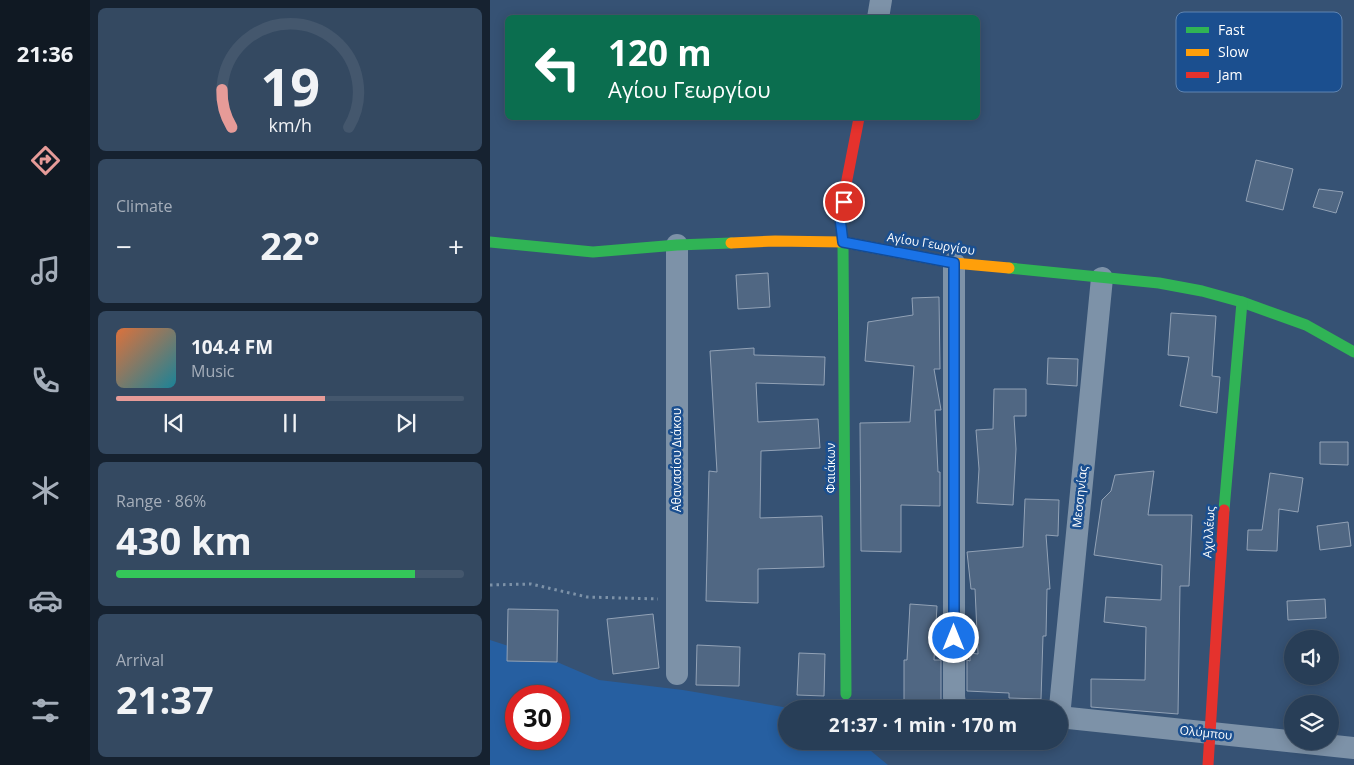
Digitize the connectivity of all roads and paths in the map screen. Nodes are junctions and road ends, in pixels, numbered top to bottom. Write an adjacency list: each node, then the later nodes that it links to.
1 (881, 0): 2 (street)
2 (878, 15)
3 (859, 120): 5 (street, Φαιάκων)
4 (490, 242): 6 (street, Αγίου Γεωργίου)
5 (843, 242): 6 (street, Αγίου Γεωργίου); 7 (street, Αγίου Γεωργίου); 14 (street, Φαιάκων)
6 (677, 245): 12 (street, Αθανασίου Διάκου)
7 (954, 263): 8 (street, Αγίου Γεωργίου); 15 (street)
8 (1102, 278): 9 (street, Αγίου Γεωργίου); 16 (street, Μεσσηνίας)
9 (1242, 302): 10 (street, Αγίου Γεωργίου); 18 (street, Αχιλλέως)
10 (1354, 352)
11 (490, 585): 12 (path)
12 (677, 600): 13 (street, Αθανασίου Διάκου)
13 (677, 674)
14 (846, 694)
15 (954, 700)
16 (1061, 700)
17 (1068, 718): 18 (street, Ολύμπου)
18 (1211, 733): 19 (street, Ολύμπου); 20 (street, Αχιλλέως)
19 (1354, 748)
20 (1208, 765)

